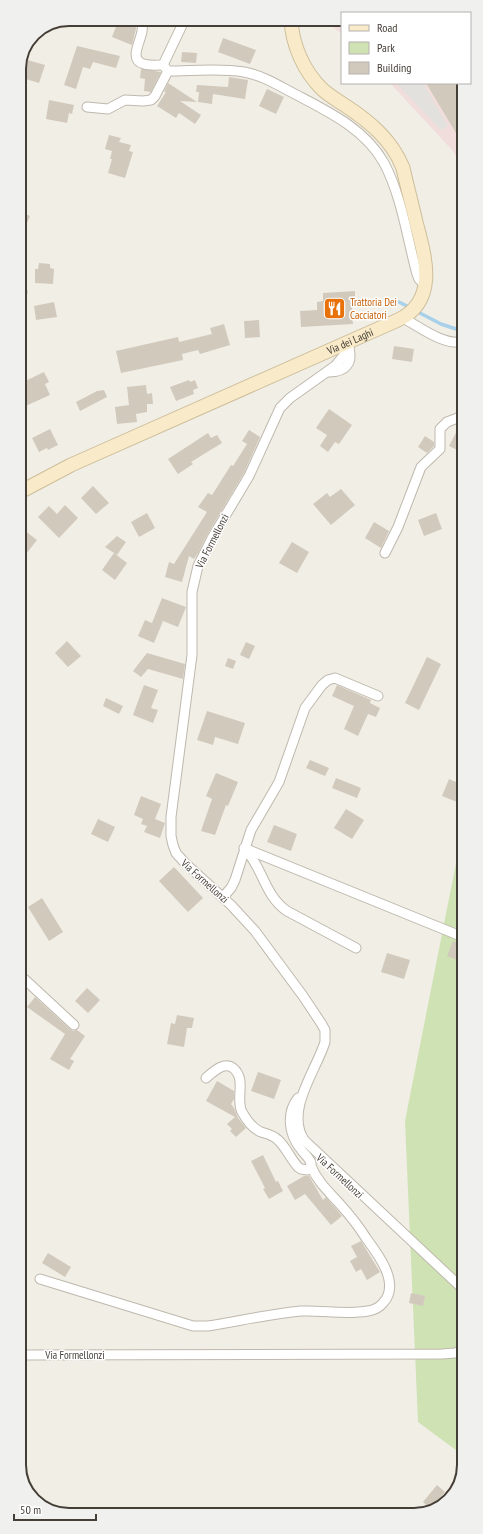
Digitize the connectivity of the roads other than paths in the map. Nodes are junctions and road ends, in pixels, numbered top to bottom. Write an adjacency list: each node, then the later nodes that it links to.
1 (142, 26): 4 (street)
2 (182, 26): 4 (street)
3 (292, 26): 6 (main road, Via dei Laghi)
4 (165, 68): 5 (street); 6 (street)
5 (87, 106)
6 (426, 285): 7 (main road, Via dei Laghi)
7 (403, 318): 8 (street); 9 (main road, Via dei Laghi)
8 (457, 342)
9 (348, 346): 11 (main road, Via dei Laghi); 15 (street, Via Formellonzi)
10 (457, 418): 12 (street)
11 (26, 489)
12 (385, 553)
13 (378, 696): 14 (street)
14 (244, 848): 15 (street); 16 (street); 17 (street)
15 (223, 897): 21 (street, Via Formellonzi)
16 (457, 935)
17 (356, 948)
18 (26, 981): 19 (street)
19 (74, 1025)
20 (206, 1078): 22 (street)
21 (303, 1093): 22 (street); 24 (street, Via Formellonzi)
22 (311, 1166): 23 (street)
23 (40, 1279)
24 (457, 1283)
25 (457, 1352): 26 (street, Via Formellonzi)
26 (26, 1355)

